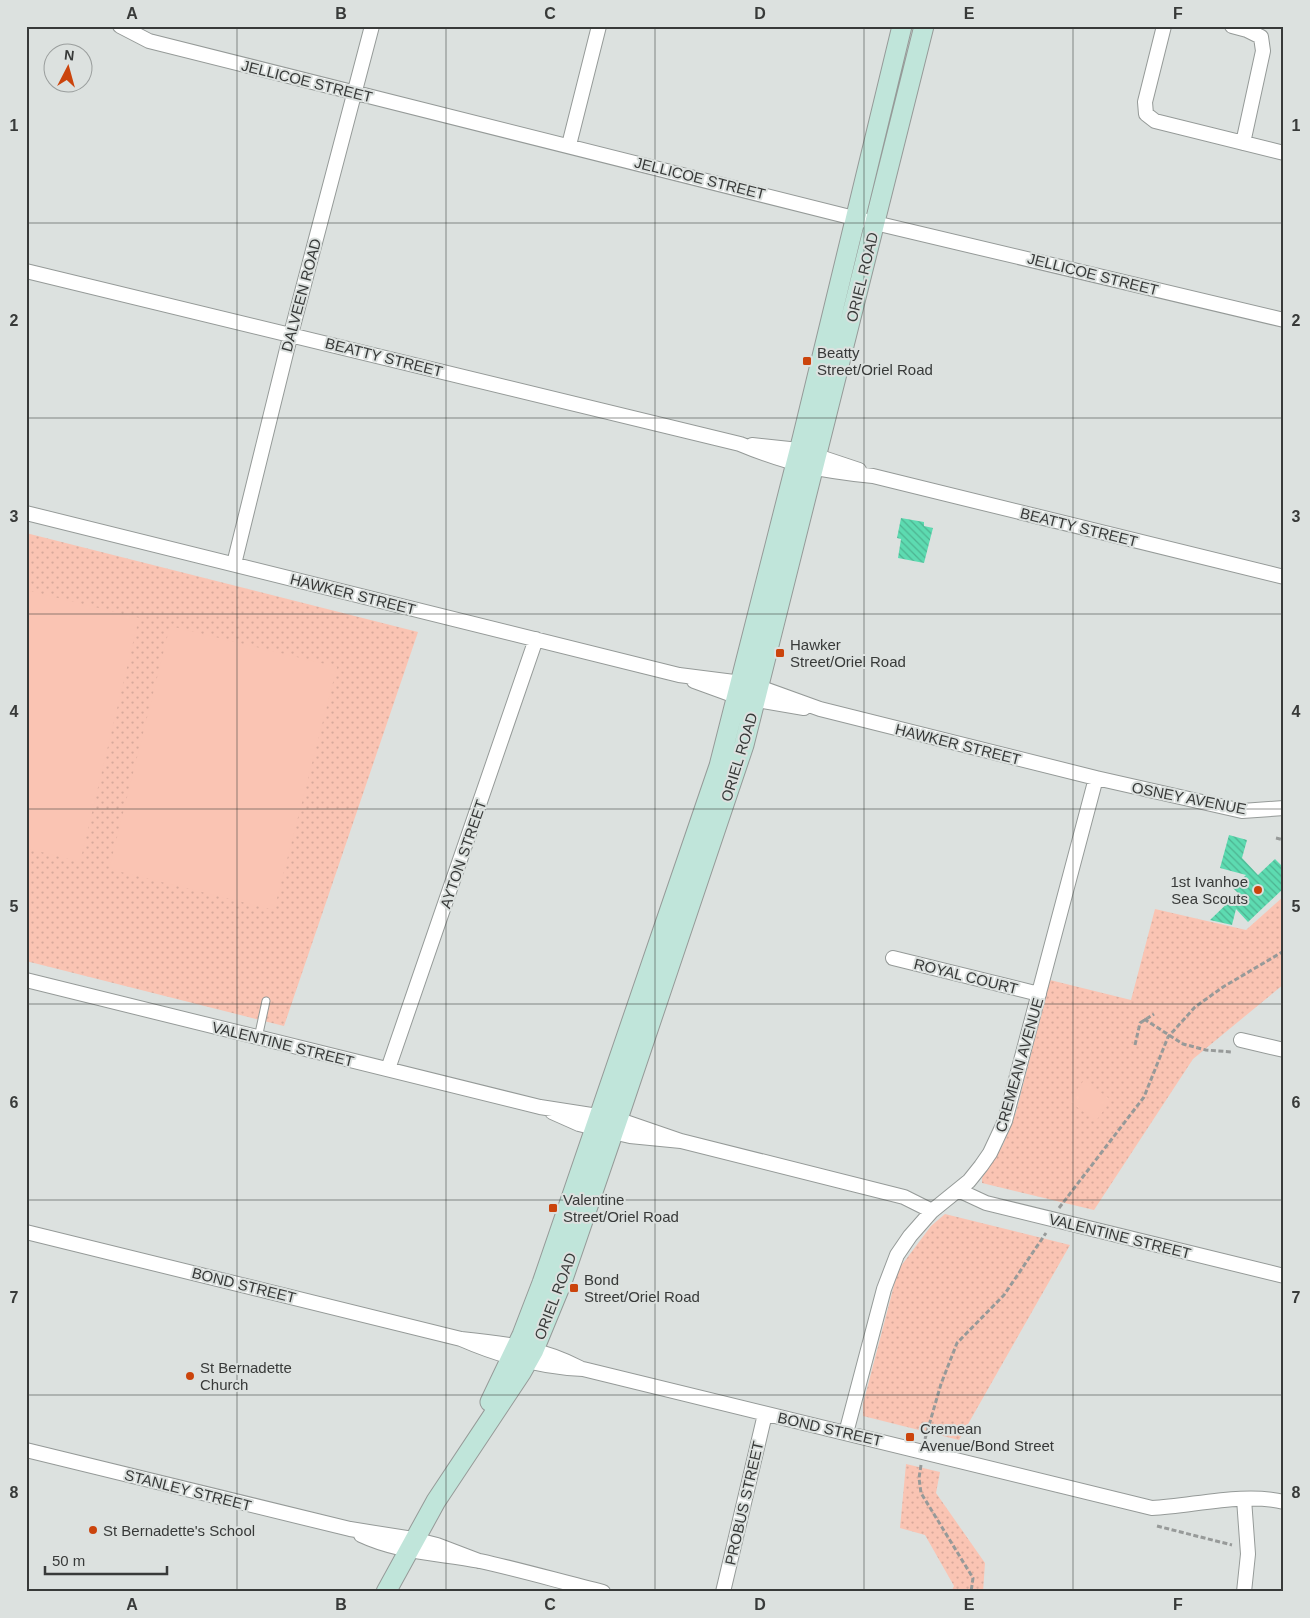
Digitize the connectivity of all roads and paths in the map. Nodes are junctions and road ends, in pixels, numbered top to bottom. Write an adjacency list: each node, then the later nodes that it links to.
1 (120, 26): 8 (street, JELLICOE STREET)
2 (372, 26): 8 (street, DALVEEN ROAD)
3 (599, 26): 10 (street)
4 (902, 26): 12 (main road, ORIEL ROAD)
5 (924, 26): 13 (main road, ORIEL ROAD)
6 (1164, 26): 9 (street)
7 (1232, 26): 9 (street)
8 (355, 92): 10 (street, JELLICOE STREET); 16 (street, DALVEEN ROAD)
9 (1243, 142): 11 (street)
10 (569, 145): 12 (street, JELLICOE STREET)
11 (1284, 153)
12 (854, 218): 13 (street, JELLICOE STREET); 17 (main road, ORIEL ROAD)
13 (876, 222): 15 (street, JELLICOE STREET); 17 (main road, ORIEL ROAD)
14 (26, 271): 16 (street, BEATTY STREET)
15 (1284, 320)
16 (291, 334): 17 (street, BEATTY STREET); 19 (street, DALVEEN ROAD)
17 (806, 459): 20 (street, BEATTY STREET); 22 (main road, ORIEL ROAD)
18 (26, 514): 19 (street, HAWKER STREET)
19 (234, 564): 21 (street, HAWKER STREET)
20 (1284, 577)
21 (536, 639): 22 (street, HAWKER STREET); 40 (street, AYTON STREET)
22 (749, 692): 23 (street, HAWKER STREET); 41 (main road, ORIEL ROAD)
23 (1096, 778): 24 (street, OSNEY AVENUE); 30 (street, CREMEAN AVENUE)
24 (1284, 808)
25 (1276, 838): 26 (path)
26 (1284, 840)
27 (1284, 952): 34 (path)
28 (893, 958): 30 (street, ROYAL COURT)
29 (26, 980): 35 (street, VALENTINE STREET)
30 (1039, 994): 42 (street, CREMEAN AVENUE)
31 (266, 1001): 35 (lane)
32 (1154, 1014): 33 (path)
33 (1144, 1018): 34 (path); 37 (path)
34 (1169, 1036): 39 (path); 44 (path)
35 (258, 1038): 40 (street, VALENTINE STREET)
36 (1242, 1040): 38 (street)
37 (1135, 1045)
38 (1284, 1050)
39 (1234, 1052)
40 (388, 1070): 41 (street, VALENTINE STREET)
41 (606, 1123): 43 (street, VALENTINE STREET); 47 (main road, ORIEL ROAD)
42 (958, 1190): 43 (street, CREMEAN AVENUE); 44 (street, VALENTINE STREET)
43 (932, 1211): 49 (street, CREMEAN AVENUE)
44 (1054, 1220): 46 (street, VALENTINE STREET); 50 (path)
45 (26, 1232): 47 (street, BOND STREET)
46 (1284, 1276)
47 (523, 1354): 48 (street, BOND STREET); 55 (main road, ORIEL ROAD)
48 (765, 1414): 49 (street, BOND STREET); 59 (street, PROBUS STREET)
49 (846, 1433): 50 (street, BOND STREET)
50 (924, 1445): 52 (street, BOND STREET); 60 (path)
51 (26, 1450): 55 (street, STANLEY STREET)
52 (1244, 1499): 53 (street, BOND STREET); 61 (street)
53 (1284, 1502)
54 (1157, 1526): 56 (path)
55 (410, 1545): 57 (main road, ORIEL ROAD); 58 (street, STANLEY STREET)
56 (1232, 1545)
57 (386, 1592)
58 (603, 1592)
59 (723, 1592)
60 (971, 1592)
61 (1244, 1592)

